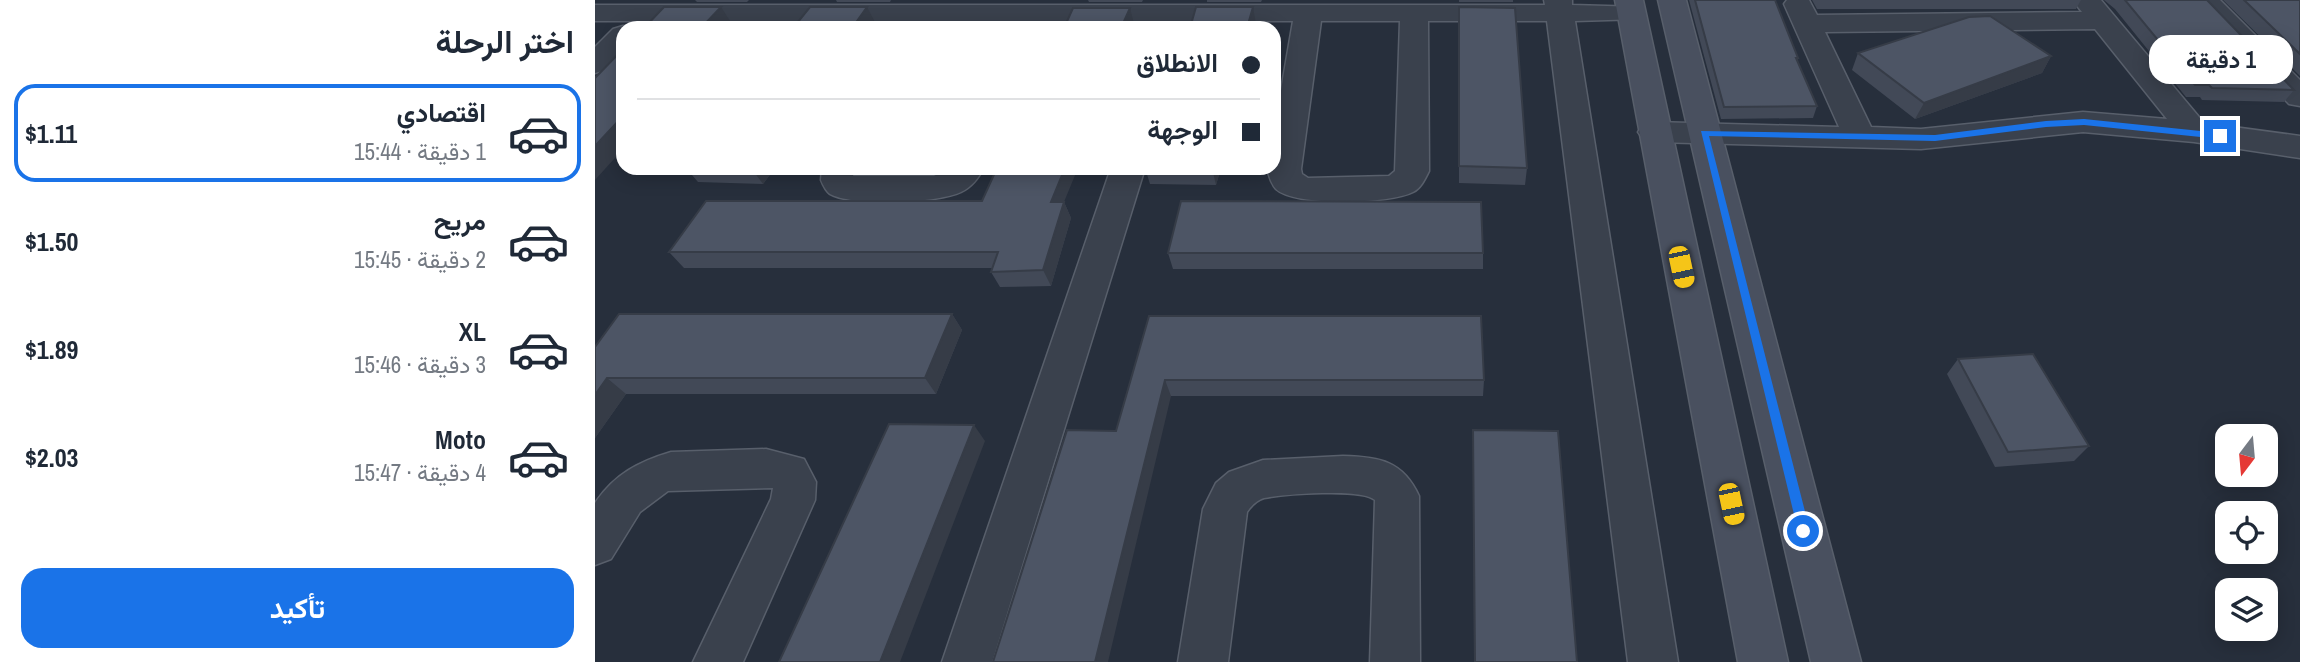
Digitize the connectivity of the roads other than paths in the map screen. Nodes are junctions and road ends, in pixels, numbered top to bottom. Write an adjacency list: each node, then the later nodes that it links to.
1 (1672, 0): 21 (street)
2 (2204, 0): 16 (street)
3 (1559, 7): 4 (street); 10 (street); 30 (street)
4 (1615, 7): 19 (street)
5 (2095, 10): 6 (street); 17 (street)
6 (1801, 12): 18 (street)
7 (595, 13): 11 (street)
8 (1308, 13): 9 (street); 10 (street); 10 (street)
9 (1174, 14): 13 (street)
10 (1414, 14)
11 (637, 20): 12 (street)
12 (929, 20): 13 (street)
13 (1036, 21)
14 (616, 42): 15 (street)
15 (595, 64)
16 (2300, 97)
17 (2194, 132): 18 (street); 20 (street)
18 (1860, 138): 21 (street)
19 (1657, 147): 21 (street); 31 (street)
20 (2300, 147)
21 (1708, 148): 32 (street)
22 (836, 175): 23 (street)
23 (962, 175)
24 (1127, 175): 27 (street)
25 (595, 544): 26 (street)
26 (719, 662)
27 (967, 662)
28 (1203, 662): 29 (street)
29 (1395, 662)
30 (1653, 662)
31 (1763, 662)
32 (1836, 662)

